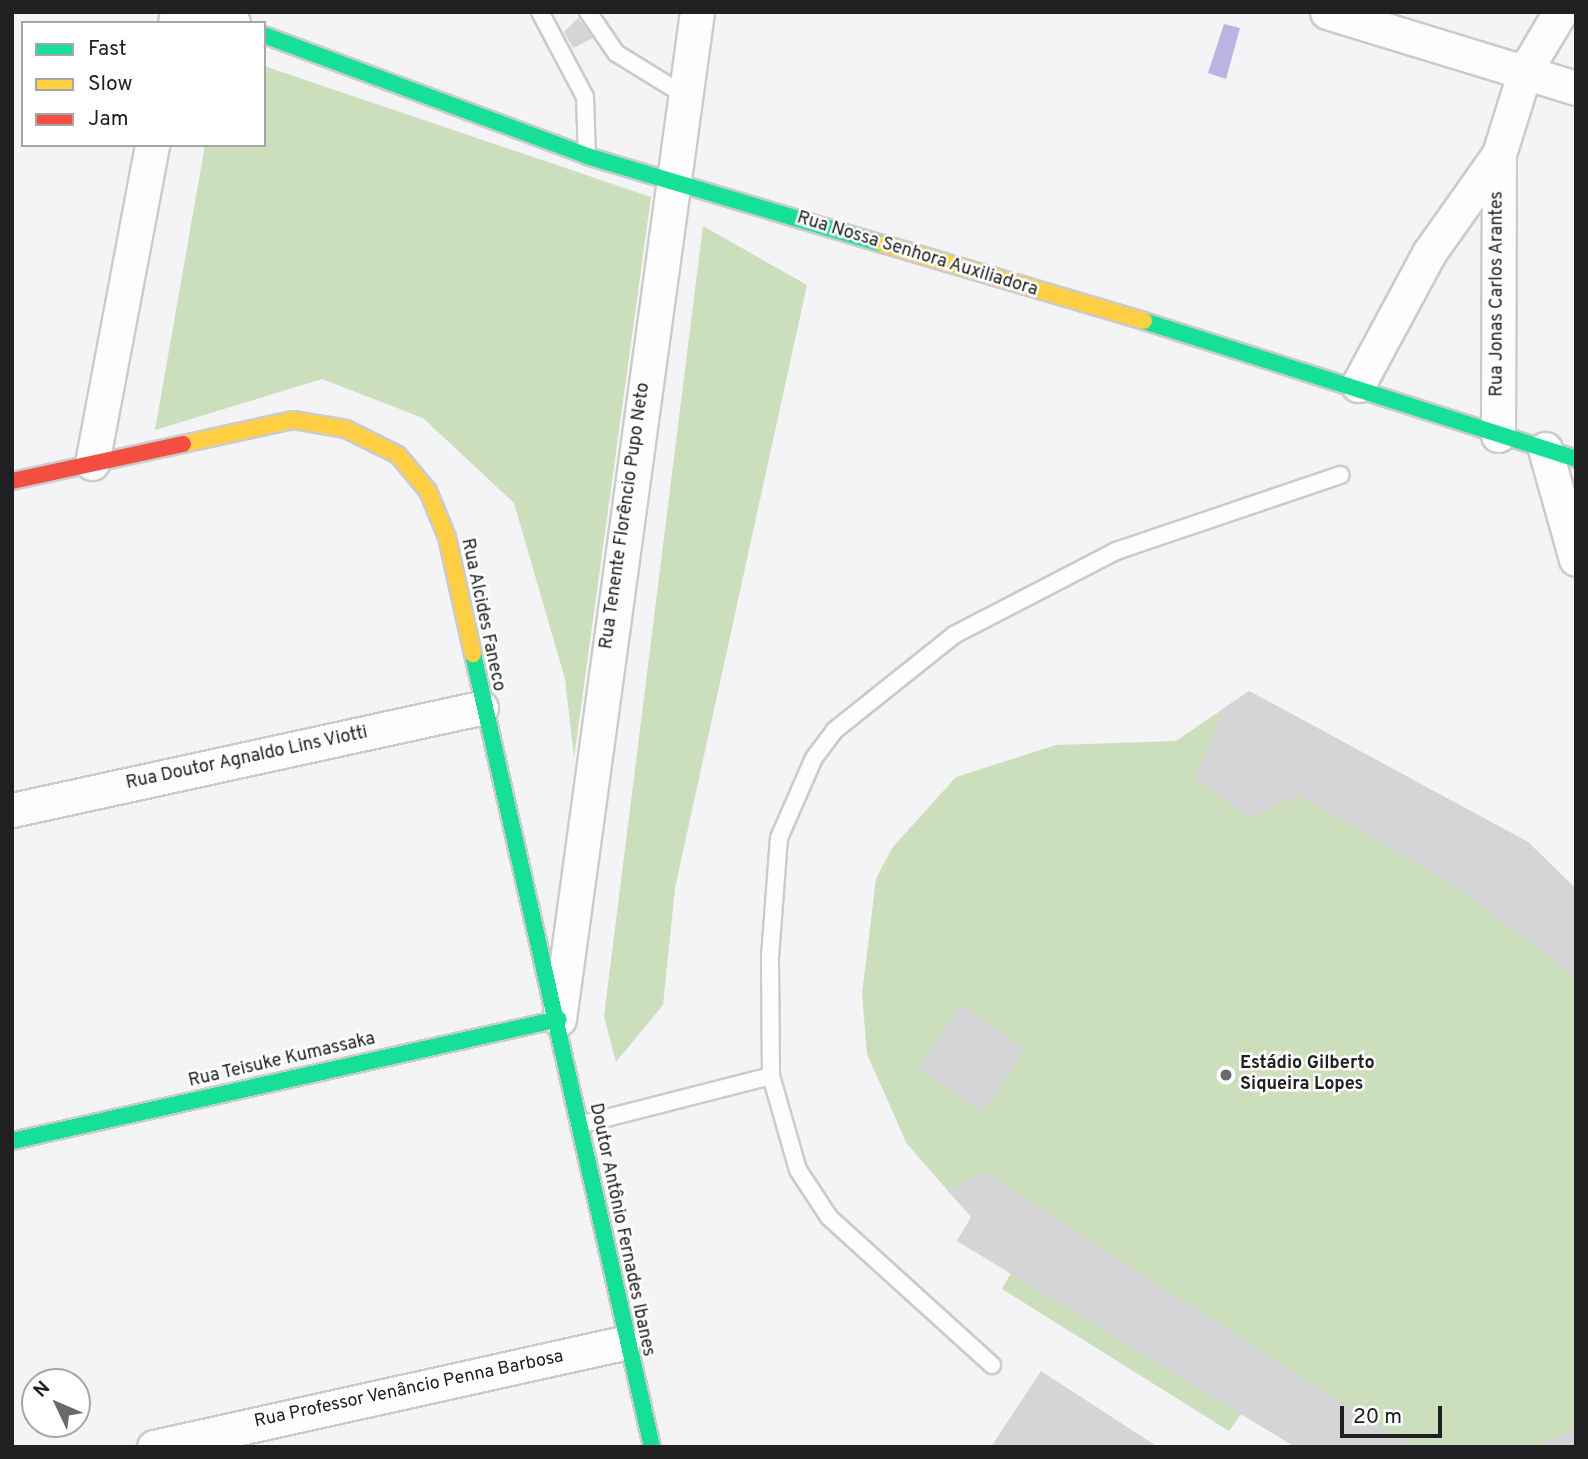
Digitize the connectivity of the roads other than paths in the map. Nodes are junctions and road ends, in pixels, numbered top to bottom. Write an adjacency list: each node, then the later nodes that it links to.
1 (205, 12): 7 (street)
2 (540, 12): 14 (lane)
3 (589, 12): 11 (lane)
4 (697, 12): 11 (street, Rua Tenente Florêncio Pupo Neto)
5 (1327, 12): 9 (street)
6 (1560, 12): 9 (street, Rua Jonas Carlos Arantes)
7 (228, 21)
8 (266, 35): 14 (street, Rua Nossa Senhora Auxiliadora)
9 (1525, 71): 10 (street); 13 (street, Rua Jonas Carlos Arantes)
10 (1576, 88)
11 (686, 96): 15 (street, Rua Tenente Florêncio Pupo Neto)
12 (152, 147): 19 (street)
13 (1499, 154): 16 (street, Rua Jonas Carlos Arantes); 17 (street, Rua Jonas Carlos Arantes)
14 (587, 156): 15 (street, Rua Nossa Senhora Auxiliadora)
15 (671, 182): 16 (street, Rua Nossa Senhora Auxiliadora); 25 (street, Rua Tenente Florêncio Pupo Neto)
16 (1358, 385): 17 (street, Rua Nossa Senhora Auxiliadora)
17 (1498, 435): 18 (street, Rua Nossa Senhora Auxiliadora)
18 (1561, 454): 22 (street)
19 (92, 463): 21 (street, Rua Alcides Faneco); 23 (street, Rua Alcides Faneco)
20 (1341, 475): 26 (lane)
21 (12, 481)
22 (1576, 559)
23 (481, 708): 24 (street, Rua Doutor Agnaldo Lins Viotti); 25 (street, Rua Alcides Faneco)
24 (12, 810)
25 (559, 1019): 27 (street, Doutor Antônio Fernades Ibanes); 28 (street, Rua Teisuke Kumassaka)
26 (771, 1076): 27 (lane); 30 (lane)
27 (579, 1125): 29 (street, Doutor Antônio Fernades Ibanes)
28 (12, 1141)
29 (623, 1343): 31 (street, Rua Professor Venâncio Penna Barbosa); 32 (street, Doutor Antônio Fernades Ibanes)
30 (992, 1365)
31 (154, 1447)
32 (652, 1447)

